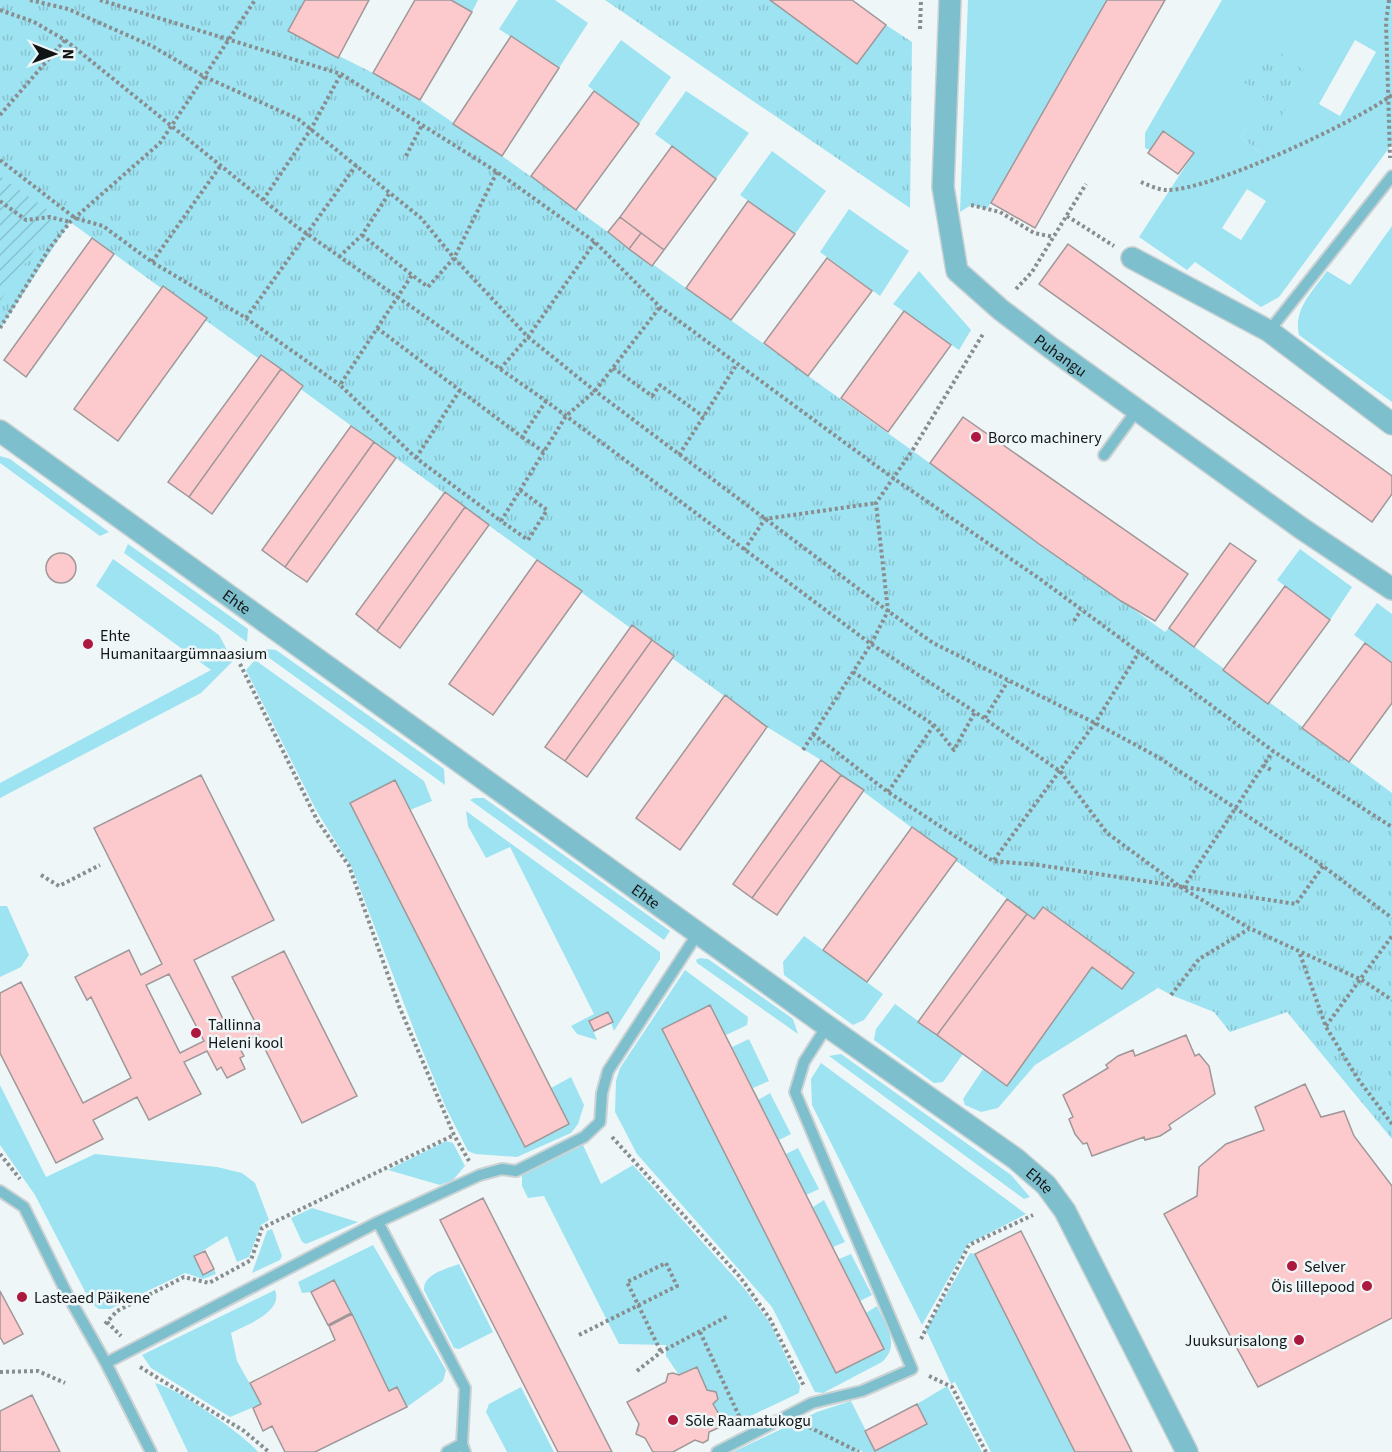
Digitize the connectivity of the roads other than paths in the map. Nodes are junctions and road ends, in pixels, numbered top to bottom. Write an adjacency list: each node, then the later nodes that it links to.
1 (950, 0): 5 (street, Puhangu)
2 (1391, 177): 4 (lane)
3 (1132, 258): 4 (street)
4 (1269, 331): 6 (street)
5 (1137, 410): 8 (lane); 9 (street, Puhangu)
6 (1392, 424)
7 (0, 431): 10 (street, Ehte)
8 (1104, 455)
9 (1392, 590)
10 (698, 933): 11 (street, Ehte); 13 (lane)
11 (827, 1026): 18 (lane); 19 (street, Ehte)
12 (0, 1191): 14 (lane)
13 (378, 1222): 14 (lane); 15 (lane)
14 (106, 1363): 16 (lane)
15 (463, 1448): 17 (lane)
16 (151, 1452)
17 (447, 1452)
18 (717, 1452)
19 (1186, 1452)

